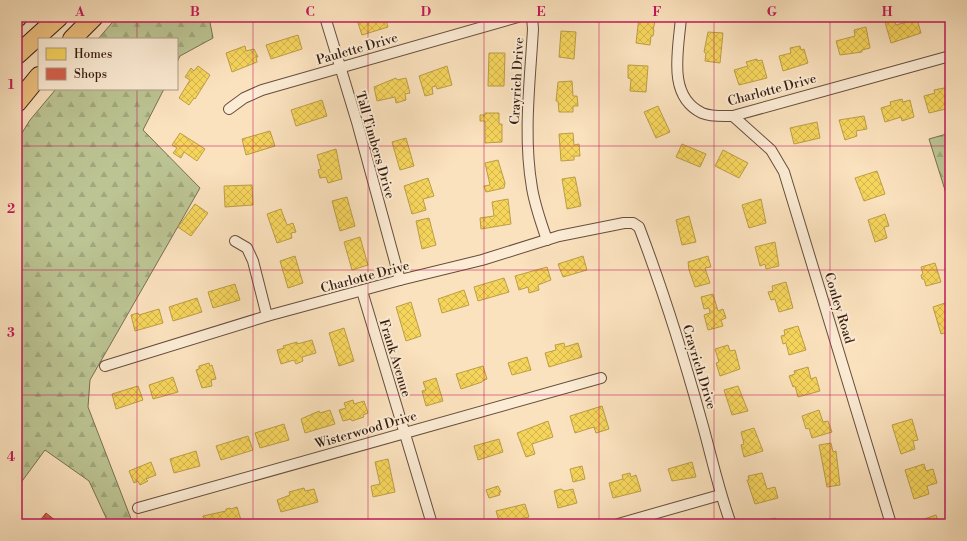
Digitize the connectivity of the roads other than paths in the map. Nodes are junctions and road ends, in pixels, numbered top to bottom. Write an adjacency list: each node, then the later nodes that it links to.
1 (59, 17): 8 (highway)
2 (94, 17): 7 (highway)
3 (326, 17): 10 (street, Tall Timbers Drive)
4 (518, 17): 10 (street, Paulette Drive)
5 (532, 17): 16 (street, Crayrich Drive)
6 (681, 17): 14 (street, Charlotte Drive)
7 (73, 38)
8 (17, 55)
9 (950, 56): 14 (street, Charlotte Drive)
10 (339, 67): 13 (street, Paulette Drive); 18 (street, Tall Timbers Drive)
11 (38, 77): 12 (highway)
12 (17, 103)
13 (229, 109)
14 (733, 116): 29 (street, Conley Road)
15 (633, 223): 16 (street, Charlotte Drive); 24 (street, Crayrich Drive)
16 (547, 240): 18 (street, Charlotte Drive)
17 (235, 241): 20 (street)
18 (400, 280): 19 (street, Charlotte Drive)
19 (362, 291): 20 (street, Charlotte Drive); 23 (street, Frank Avenue)
20 (267, 316): 21 (street, Charlotte Drive)
21 (105, 366)
22 (601, 378): 23 (street, Wisterwood Drive)
23 (405, 432): 25 (street, Wisterwood Drive); 26 (street, Frank Avenue)
24 (720, 495): 27 (street); 28 (street, Crayrich Drive)
25 (138, 508)
26 (432, 524)
27 (618, 524)
28 (731, 524)
29 (891, 524)

